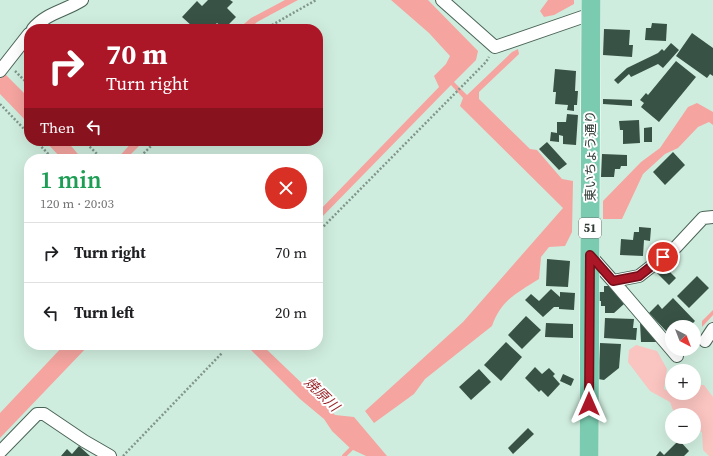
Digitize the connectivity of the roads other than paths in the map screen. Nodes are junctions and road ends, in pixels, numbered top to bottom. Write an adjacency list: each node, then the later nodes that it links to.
1 (82, 0): 4 (street)
2 (442, 0): 3 (street)
3 (591, 7): 8 (main road, 東いちょう通り / 51)
4 (37, 24)
5 (24, 40): 6 (street)
6 (3, 66)
7 (713, 218): 9 (street)
8 (590, 255): 9 (street); 15 (main road, 東いちょう通り / 51)
9 (613, 281): 12 (street)
10 (713, 329): 11 (street)
11 (705, 341)
12 (665, 342)
13 (0, 452): 14 (street)
14 (110, 456)
15 (589, 456)

